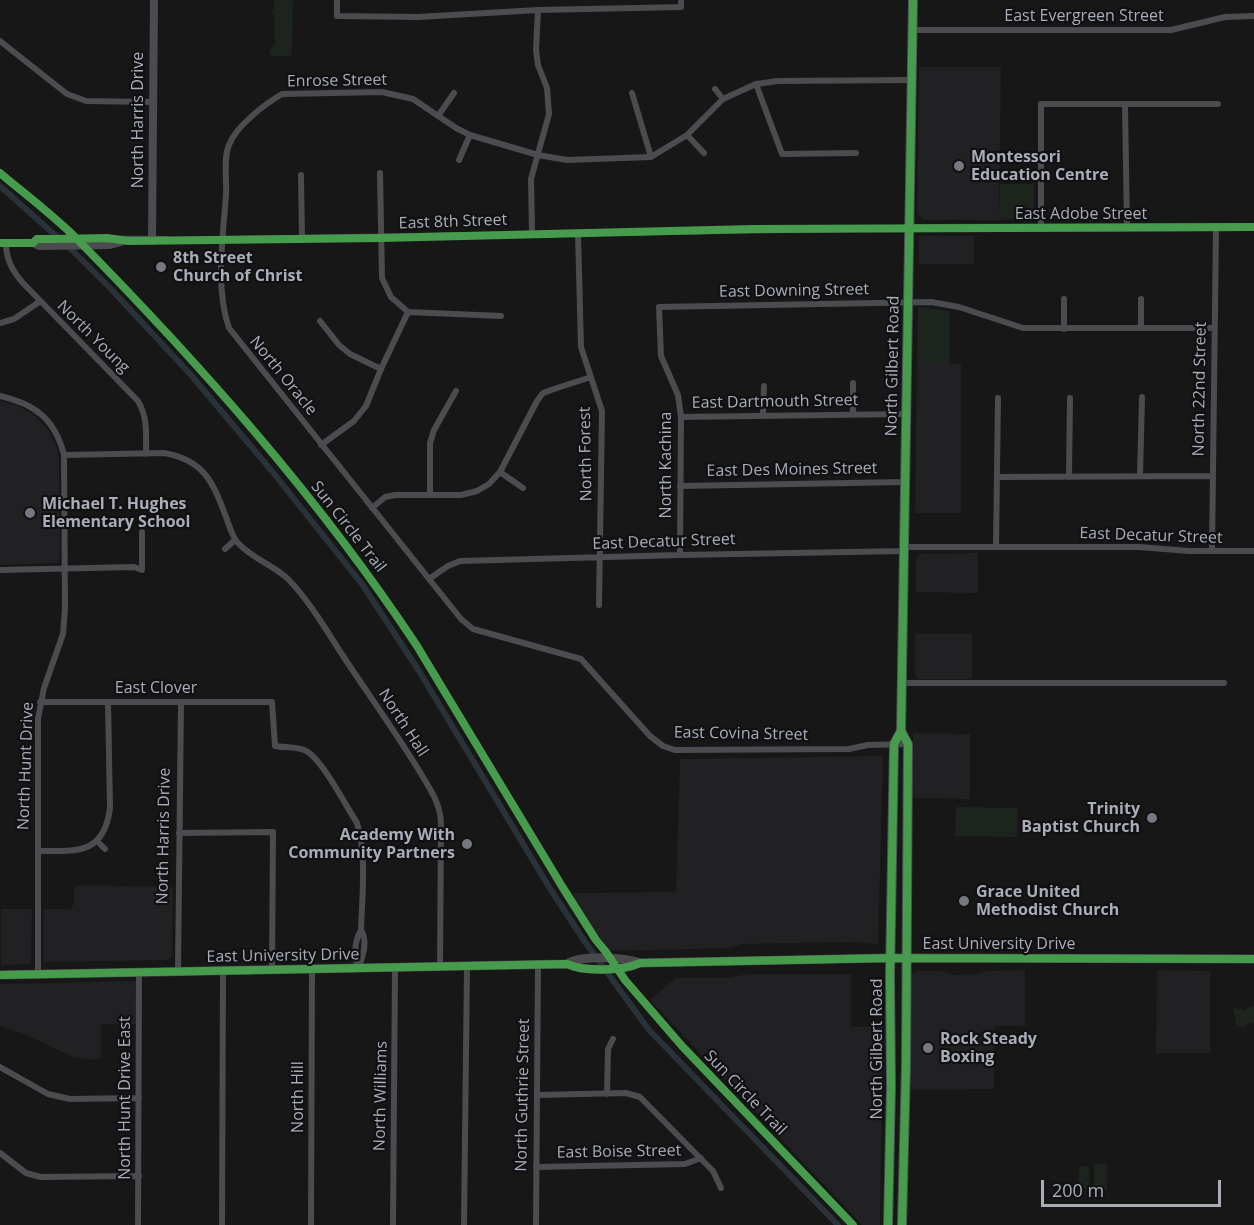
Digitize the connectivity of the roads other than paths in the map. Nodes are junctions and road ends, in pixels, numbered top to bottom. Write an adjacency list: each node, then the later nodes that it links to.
1 (154, 0): 15 (street, North Harris Drive)
2 (337, 0): 5 (street)
3 (913, 0): 7 (main road, North Gilbert Road)
4 (681, 4): 5 (street)
5 (538, 10): 24 (street)
6 (1254, 16): 7 (street, East Evergreen Street)
7 (912, 30): 9 (main road, North Gilbert Road)
8 (0, 41): 15 (street)
9 (911, 81): 10 (street); 30 (main road, North Gilbert Road)
10 (756, 84): 14 (street); 23 (street)
11 (715, 89): 14 (street)
12 (454, 93): 19 (street)
13 (632, 93): 25 (street)
14 (723, 99): 21 (street)
15 (154, 102): 40 (street, North Harris Drive)
16 (269, 102): 19 (street, Enrose Street); 38 (street, North Oracle)
17 (1125, 104): 18 (street); 31 (street); 32 (street)
18 (1218, 104)
19 (438, 116): 20 (street, Enrose Street)
20 (470, 135): 24 (street, Enrose Street); 26 (street)
21 (687, 135): 22 (street); 25 (street)
22 (704, 153)
23 (856, 153)
24 (538, 155): 25 (street, Enrose Street); 34 (street)
25 (651, 157)
26 (459, 160)
27 (380, 173): 37 (street)
28 (301, 176): 36 (street)
29 (1254, 227): 33 (street, East Adobe Street)
30 (909, 228): 31 (street, East Adobe Street); 35 (street, East 8th Street); 47 (main road, North Gilbert Road)
31 (1041, 228): 32 (street, East Adobe Street)
32 (1127, 228): 33 (street, East Adobe Street)
33 (1216, 228): 55 (street, North 22nd Street)
34 (532, 234): 35 (street, East 8th Street); 37 (street, East 8th Street)
35 (578, 234): 57 (street, North Forest)
36 (302, 238): 37 (street, East 8th Street); 38 (street, East 8th Street)
37 (381, 238): 49 (street)
38 (222, 239): 39 (street, East 8th Street); 69 (street, North Oracle)
39 (166, 240): 40 (street, East 8th Street)
40 (152, 241): 41 (street, East 8th Street)
41 (75, 242): 43 (street, East 8th Street); 43 (street, East 8th Street)
42 (3, 243): 43 (street, East 8th Street); 46 (street, North Young)
43 (33, 243)
44 (1064, 298): 53 (street)
45 (1141, 298): 54 (street)
46 (39, 302): 52 (street); 70 (street, North Young)
47 (908, 302): 48 (street, East Downing Street); 53 (street, East Downing Street); 66 (main road, North Gilbert Road)
48 (659, 307): 68 (street, North Kachina)
49 (408, 312): 50 (street); 56 (street)
50 (501, 316)
51 (320, 321): 56 (street)
52 (0, 323)
53 (1064, 328): 54 (street, East Downing Street)
54 (1141, 328): 55 (street, East Downing Street)
55 (1214, 328): 74 (street, North 22nd Street)
56 (381, 369): 69 (street)
57 (591, 377): 72 (street); 90 (street, North Forest)
58 (853, 383): 65 (street)
59 (764, 386): 67 (street)
60 (456, 392): 80 (street)
61 (0, 396): 71 (street)
62 (1142, 397): 73 (street)
63 (998, 398): 75 (street)
64 (1070, 398): 76 (street)
65 (853, 414): 66 (street, East Dartmouth Street); 67 (street, East Dartmouth Street)
66 (906, 414): 77 (main road, North Gilbert Road)
67 (763, 416): 68 (street, East Dartmouth Street)
68 (681, 417): 78 (street, North Kachina)
69 (321, 445): 81 (street, North Oracle)
70 (146, 454): 71 (street, North Hall); 83 (street, North Hall)
71 (64, 455): 91 (street, North Hunt Drive)
72 (500, 472): 79 (street); 80 (street)
73 (1140, 476): 74 (street); 76 (street)
74 (1213, 476): 87 (street, North 22nd Street)
75 (997, 477): 76 (street); 84 (street)
76 (1069, 477)
77 (905, 482): 78 (street, East Des Moines Street); 86 (main road, North Gilbert Road)
78 (680, 486): 89 (street, North Kachina)
79 (522, 488)
80 (430, 495): 81 (street)
81 (372, 507): 93 (street, North Oracle)
82 (142, 532): 91 (street)
83 (235, 540): 85 (street); 119 (street, North Hall)
84 (996, 547): 86 (street, East Decatur Street); 87 (street, East Decatur Street)
85 (225, 549)
86 (904, 549): 89 (street, East Decatur Street); 96 (main road, North Gilbert Road)
87 (1212, 551): 88 (street, East Decatur Street)
88 (1254, 551)
89 (680, 555): 90 (street, East Decatur Street)
90 (599, 558): 93 (street, East Decatur Street); 94 (street, North Forest)
91 (65, 568): 92 (street); 98 (street, North Hunt Drive)
92 (0, 570)
93 (429, 579): 95 (street, North Oracle)
94 (599, 605)
95 (473, 629): 102 (street, East Covina Street)
96 (902, 683): 97 (street); 101 (main road, North Gilbert Road)
97 (1224, 683)
98 (40, 702): 99 (street, East Clover); 110 (street, North Hunt Drive)
99 (108, 702): 100 (street, East Clover); 108 (street)
100 (181, 702): 105 (street, North Harris Drive); 120 (street, East Clover)
101 (901, 731): 102 (main road, North Gilbert Road); 103 (main road, North Gilbert Road)
102 (894, 744): 103 (street, East Covina Street); 104 (main road, North Gilbert Road)
103 (908, 744): 107 (main road, North Gilbert Road)
104 (893, 796): 106 (main road, North Gilbert Road); 107 (main road)
105 (179, 833): 124 (street); 125 (street, North Harris Drive)
106 (892, 836): 111 (main road); 112 (main road, North Gilbert Road)
107 (907, 836): 111 (main road, North Gilbert Road)
108 (97, 841): 109 (street); 110 (street)
109 (105, 849)
110 (38, 851): 127 (street, North Hunt Drive)
111 (907, 877): 113 (main road, North Gilbert Road)
112 (890, 958): 113 (main road, East University Drive); 115 (main road, East University Drive); 130 (main road, North Gilbert Road)
113 (906, 958): 114 (main road, East University Drive); 131 (main road, North Gilbert Road)
114 (1254, 959)
115 (640, 963): 116 (main road, East University Drive); 116 (main road, East University Drive)
116 (567, 964): 117 (main road, East University Drive)
117 (538, 965): 118 (main road, East University Drive); 134 (street, North Guthrie Street)
118 (467, 966): 119 (main road, East University Drive); 147 (street)
119 (440, 967): 121 (main road, East University Drive)
120 (358, 968): 121 (main road, East University Drive); 122 (main road, East University Drive)
121 (395, 968): 146 (street, North Williams)
122 (312, 969): 124 (main road, East University Drive); 145 (street, North Hill)
123 (224, 970): 124 (main road, East University Drive); 125 (main road, East University Drive); 144 (street)
124 (272, 970)
125 (178, 971): 126 (main road, East University Drive)
126 (140, 972): 127 (main road, East University Drive); 135 (street, North Hunt Drive East)
127 (38, 974): 128 (main road, East University Drive)
128 (0, 975)
129 (613, 1039): 133 (street)
130 (891, 1065): 131 (main road); 138 (main road, North Gilbert Road)
131 (906, 1066): 139 (main road, North Gilbert Road)
132 (0, 1067): 135 (street)
133 (607, 1094): 134 (street); 137 (street)
134 (537, 1095): 140 (street, North Guthrie Street)
135 (139, 1098): 141 (street, North Hunt Drive East)
136 (0, 1154): 141 (street)
137 (701, 1158): 140 (street, East Boise Street); 142 (street)
138 (890, 1158): 139 (main road); 149 (main road, North Gilbert Road)
139 (903, 1159): 150 (main road, North Gilbert Road)
140 (536, 1167): 148 (street, North Guthrie Street)
141 (139, 1176): 143 (street, North Hunt Drive East)
142 (721, 1188)
143 (138, 1225)
144 (222, 1225)
145 (311, 1225)
146 (393, 1225)
147 (464, 1225)
148 (536, 1225)
149 (888, 1225)
150 (902, 1225)

